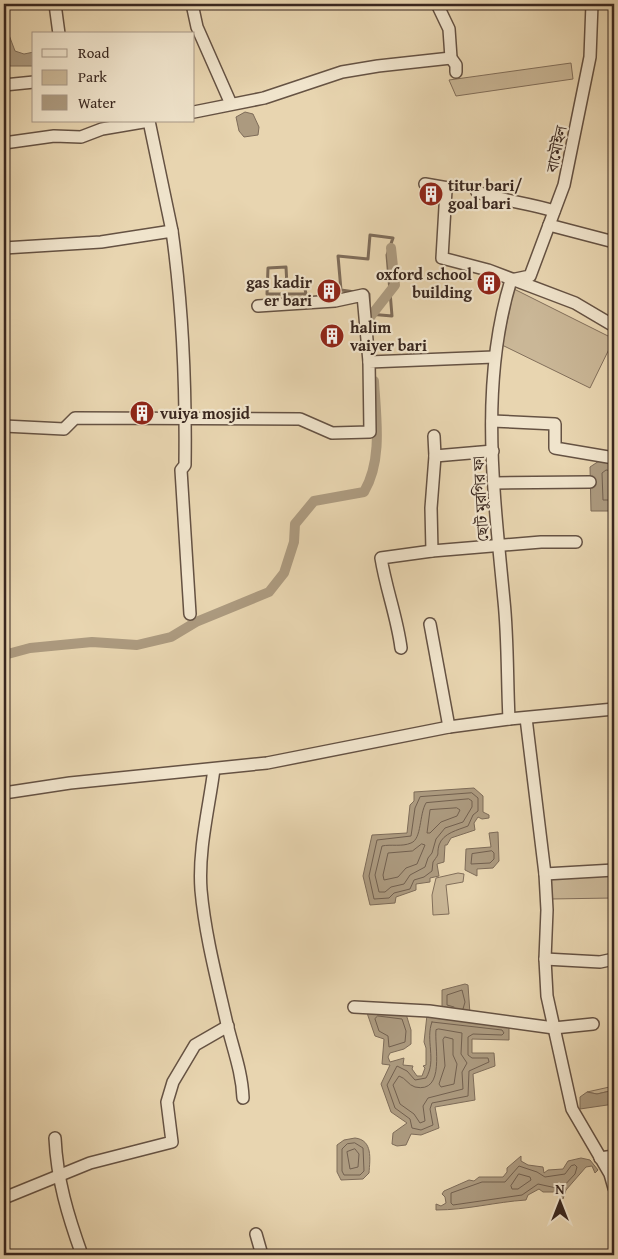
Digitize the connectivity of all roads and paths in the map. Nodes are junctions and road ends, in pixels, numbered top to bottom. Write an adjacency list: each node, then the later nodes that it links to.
1 (54, 4): 5 (street)
2 (192, 4): 10 (street)
3 (437, 4): 6 (street)
4 (592, 4): 17 (street, বামৌইল)
5 (59, 32)
6 (451, 58): 7 (street); 10 (street)
7 (456, 72)
8 (32, 82): 9 (street)
9 (4, 85)
10 (231, 104): 11 (street)
11 (195, 112)
12 (143, 122): 14 (street)
13 (149, 122): 19 (street)
14 (4, 143)
15 (425, 184): 22 (street)
16 (478, 192): 17 (street)
17 (554, 211): 18 (street, বামৌইল)
18 (549, 225): 20 (street); 22 (street, বামৌইল)
19 (172, 231): 21 (street); 27 (street)
20 (614, 242)
21 (4, 248)
22 (511, 280): 24 (street); 25 (street, ছোট মুরগির ফা)
23 (258, 306): 26 (street)
24 (614, 326)
25 (494, 357): 26 (street); 28 (street, ছোট মুরগির ফা)
26 (369, 362): 27 (street)
27 (186, 417): 29 (street); 39 (street)
28 (492, 421): 31 (street, ছোট মুরগির ফা); 33 (street)
29 (4, 426)
30 (434, 436): 32 (street)
31 (493, 451): 32 (street); 35 (street, ছোট মুরগির ফা)
32 (435, 456): 38 (street)
33 (614, 458)
34 (590, 482): 35 (street)
35 (495, 483): 37 (street, ছোট মুরগির ফা)
36 (576, 542): 37 (street)
37 (499, 547): 38 (street); 44 (street, ছোট মুরগির ফা)
38 (432, 550): 41 (street)
39 (190, 614)
40 (430, 624): 45 (street)
41 (401, 648)
42 (614, 709): 43 (street)
43 (526, 718): 44 (street); 49 (street)
44 (509, 719): 45 (street)
45 (450, 727): 46 (street)
46 (214, 769): 47 (street); 54 (street)
47 (4, 793)
48 (614, 870): 49 (street)
49 (545, 874): 50 (street)
50 (545, 959): 51 (street); 55 (street)
51 (614, 959)
52 (354, 1007): 55 (street)
53 (593, 1024): 55 (street)
54 (228, 1026): 56 (street); 60 (street)
55 (554, 1028): 59 (street)
56 (243, 1098)
57 (55, 1138): 60 (street)
58 (614, 1156): 59 (street)
59 (600, 1158): 61 (street)
60 (58, 1176): 62 (street); 64 (street)
61 (614, 1188)
62 (4, 1198)
63 (256, 1234): 65 (street)
64 (82, 1255)
65 (262, 1255)

